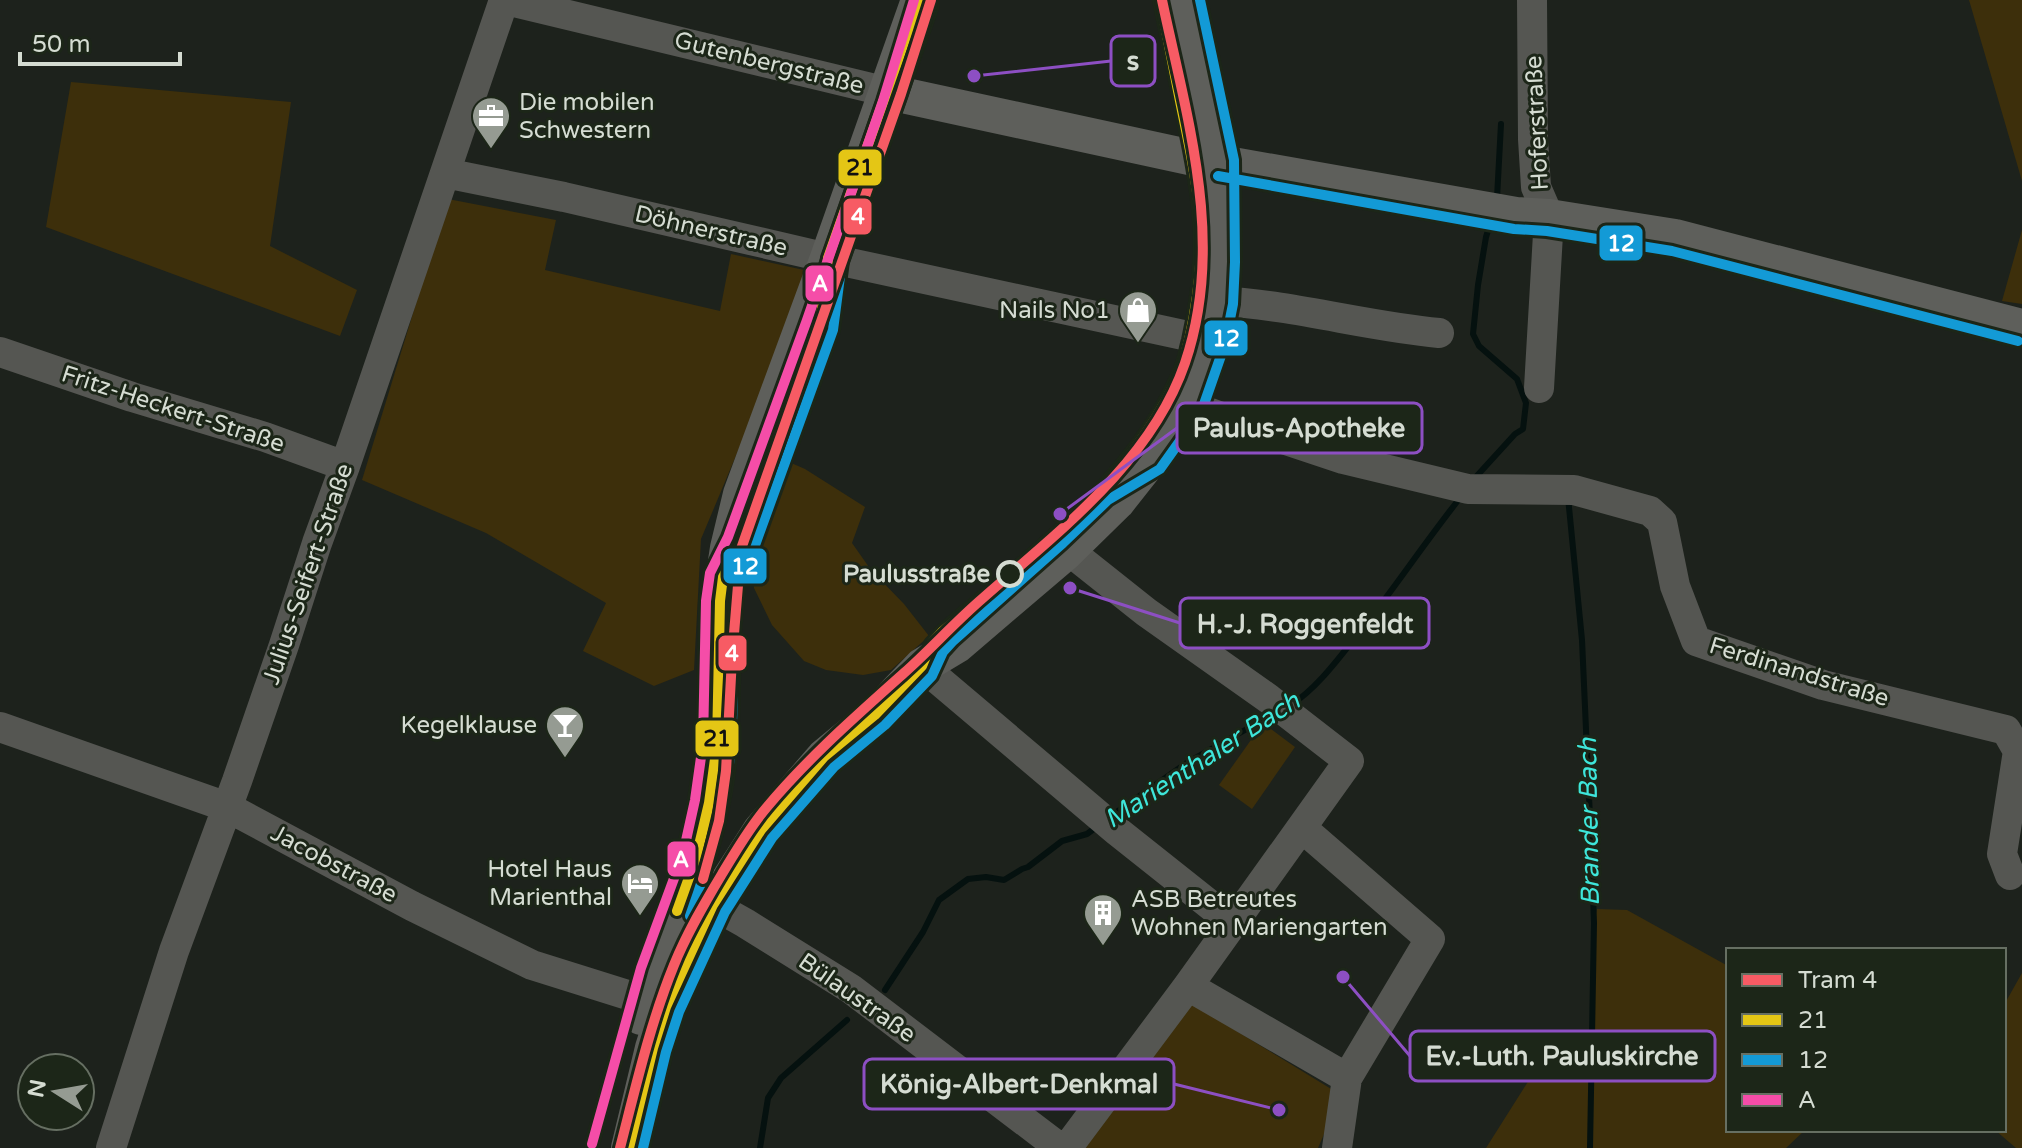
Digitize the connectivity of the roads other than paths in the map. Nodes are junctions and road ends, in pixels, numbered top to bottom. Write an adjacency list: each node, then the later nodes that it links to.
1 (505, 0): 5 (street, Gutenbergstraße); 7 (street, Julius-Seifert-Straße)
2 (919, 0): 5 (main road)
3 (1186, 0): 6 (main road)
4 (1532, 0): 8 (street, Hoferstraße)
5 (888, 92): 6 (main road, Gutenbergstraße); 9 (main road)
6 (1220, 162): 8 (main road, Gutenbergstraße); 10 (main road)
7 (445, 173): 9 (street, Döhnerstraße); 17 (street, Julius-Seifert-Straße)
8 (1533, 216): 11 (main road, Gutenbergstraße); 15 (street, Hoferstraße)
9 (828, 258): 13 (street, Döhnerstraße); 21 (main road)
10 (1219, 301): 12 (street); 13 (main road)
11 (2022, 327)
12 (1439, 333)
13 (1211, 341): 16 (main road)
14 (0, 352): 17 (street, Fritz-Heckert-Straße)
15 (1539, 388)
16 (1189, 405): 18 (main road); 25 (street, Ferdinandstraße)
17 (345, 466): 22 (street, Julius-Seifert-Straße)
18 (1068, 550): 19 (main road); 23 (street)
19 (922, 666): 24 (main road); 27 (street)
20 (0, 727): 22 (street, Jacobstraße)
21 (709, 803): 24 (main road); 26 (main road)
22 (227, 807): 29 (street, Jacobstraße); 31 (street, Julius-Seifert-Straße)
23 (1302, 828): 28 (street); 30 (street)
24 (761, 830): 26 (main road)
25 (2010, 875)
26 (698, 900): 29 (main road); 34 (street, Bülaustraße)
27 (1219, 912)
28 (1188, 986): 30 (street); 35 (street)
29 (656, 1004): 32 (main road); 33 (main road)
30 (1347, 1078): 36 (street)
31 (111, 1148)
32 (605, 1148)
33 (629, 1148)
34 (1060, 1148)
35 (1067, 1148)
36 (1337, 1148)

